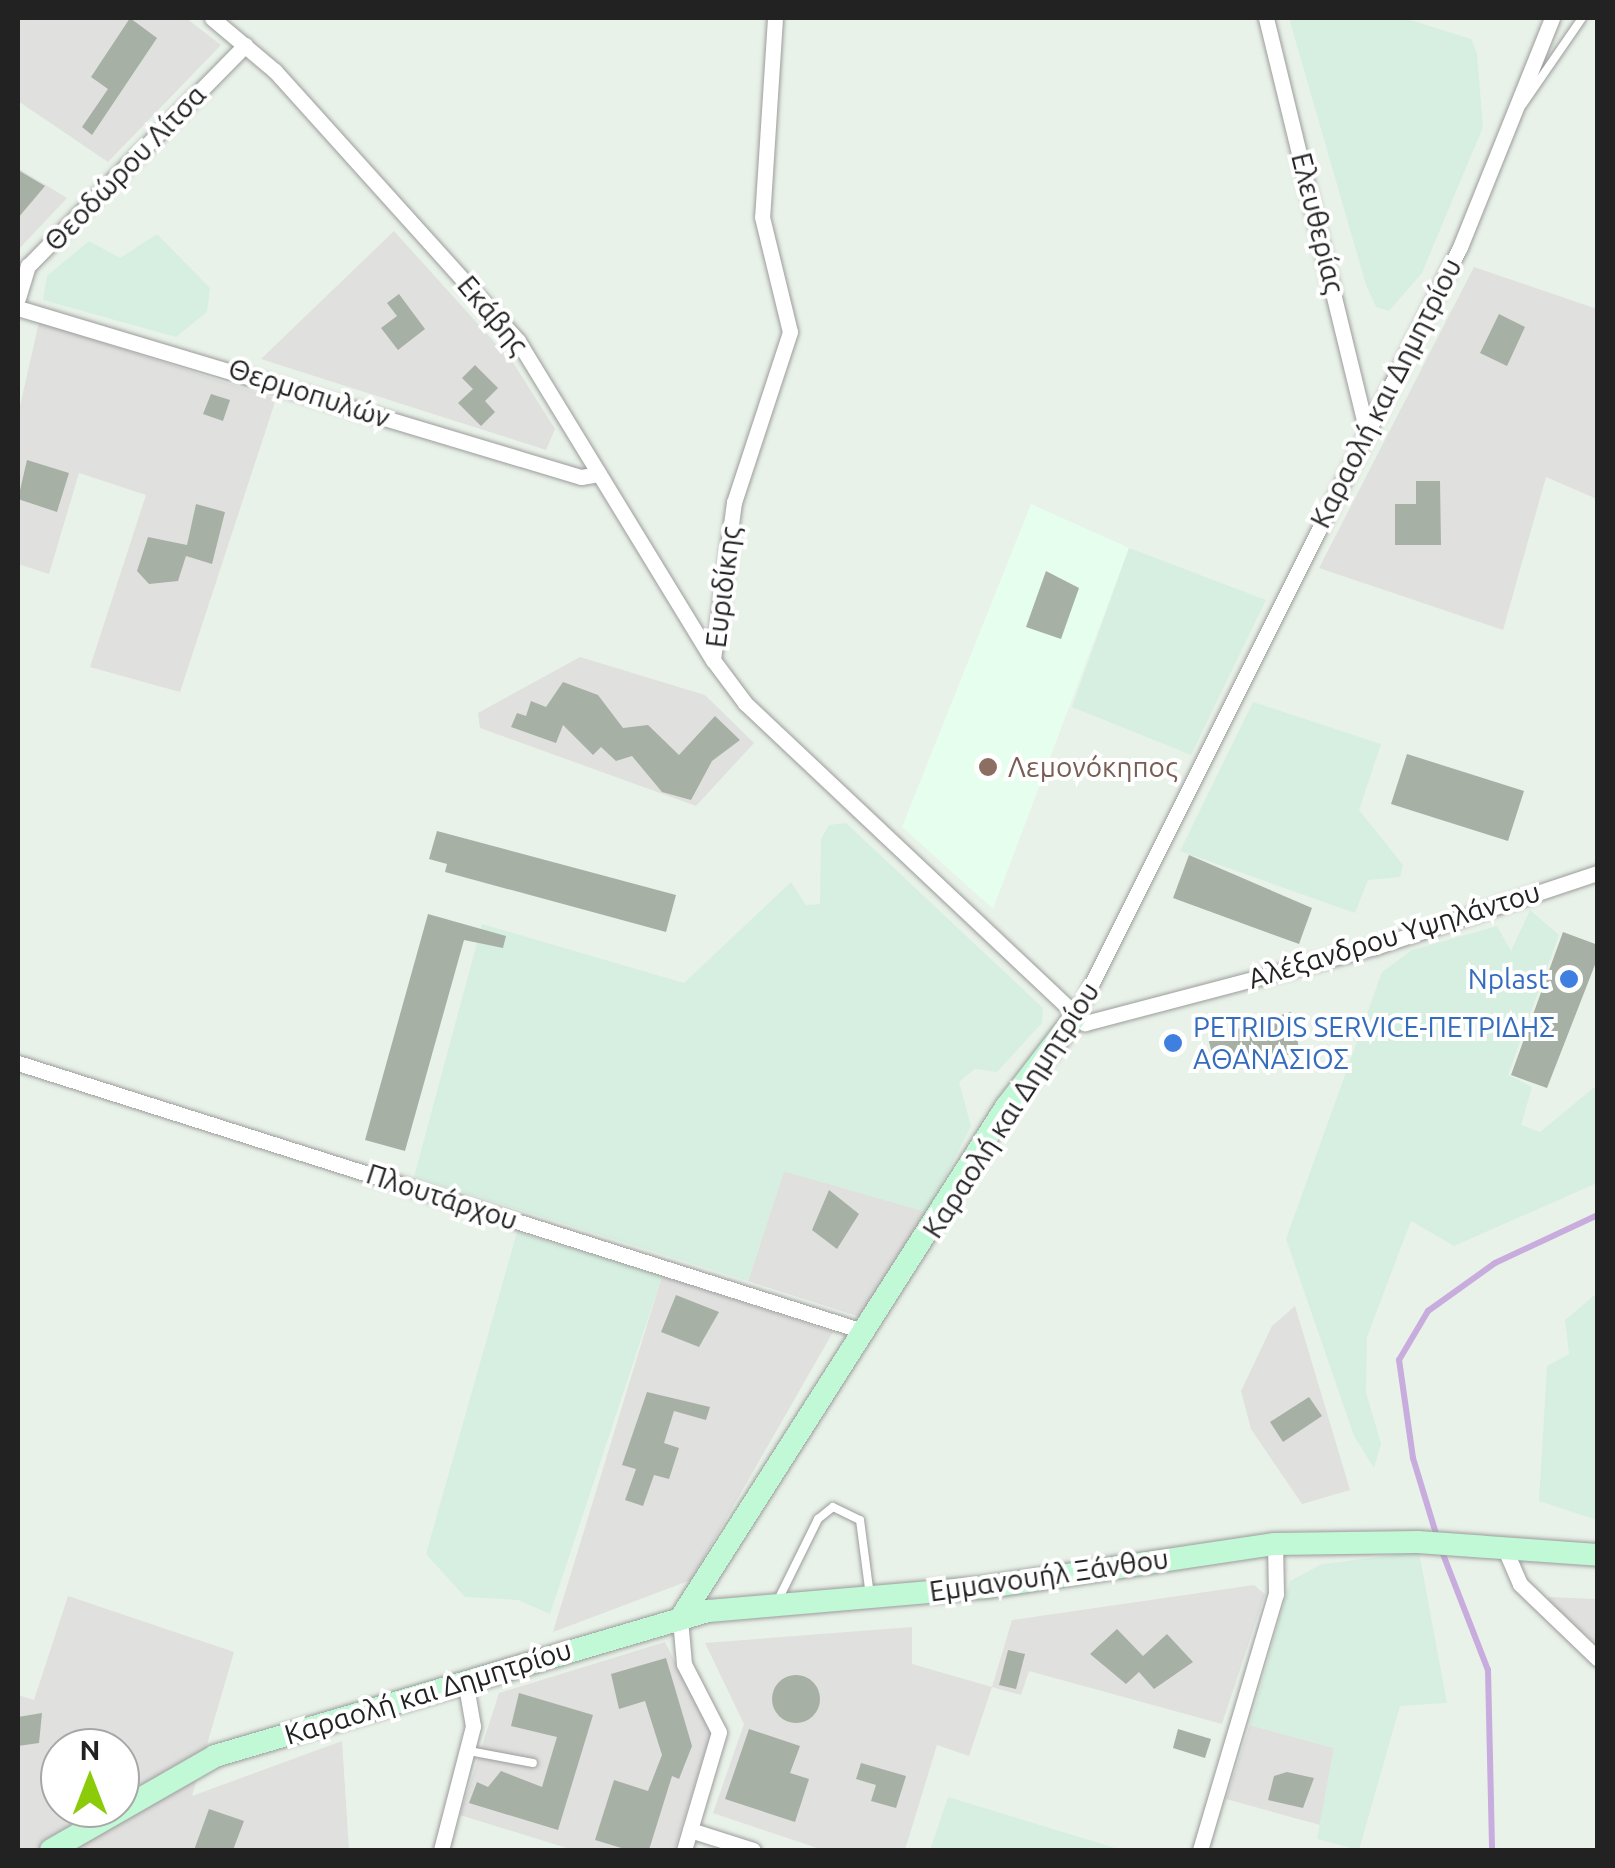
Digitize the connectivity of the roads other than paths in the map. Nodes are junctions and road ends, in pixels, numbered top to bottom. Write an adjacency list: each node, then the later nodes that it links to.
1 (212, 18): 6 (street, Εκάβης)
2 (776, 18): 12 (street, Ευριδίκης)
3 (1266, 18): 10 (street, Ελευθερίας)
4 (1552, 18): 7 (street, Καραολή και Δημητρίου)
5 (1582, 18): 7 (lane)
6 (245, 45): 8 (street, Θεοδώρου Λίτσα); 11 (street, Εκάβης)
7 (1518, 112): 10 (street, Καραολή και Δημητρίου)
8 (18, 298)
9 (18, 308): 11 (street, Θερμοπυλών)
10 (1366, 429): 14 (street, Καραολή και Δημητρίου)
11 (599, 474): 12 (street, Εκάβης)
12 (712, 660): 14 (street, Ευριδίκης)
13 (1598, 873): 14 (street, Αλέξανδρου Υψηλάντου)
14 (1075, 1017): 16 (street, Καραολή και Δημητρίου)
15 (18, 1063): 16 (street, Πλουτάρχου)
16 (866, 1332): 22 (street, Καραολή και Δημητρίου)
17 (1275, 1544): 18 (street, Εμμανουήλ Ξάνθου); 20 (street, Εμμανουήλ Ξάνθου); 32 (street)
18 (1504, 1548): 19 (street); 23 (street)
19 (1598, 1555)
20 (870, 1598): 21 (street, Εμμανουήλ Ξάνθου); 21 (lane)
21 (775, 1606): 22 (street, Εμμανουήλ Ξάνθου)
22 (680, 1618): 24 (street, Καραολή και Δημητρίου); 27 (street)
23 (1598, 1659)
24 (464, 1680): 25 (street); 28 (street, Καραολή και Δημητρίου)
25 (470, 1750): 26 (lane); 29 (street)
26 (533, 1763)
27 (690, 1830): 30 (street); 31 (street)
28 (51, 1850)
29 (442, 1850)
30 (684, 1850)
31 (753, 1850)
32 (1200, 1850)

